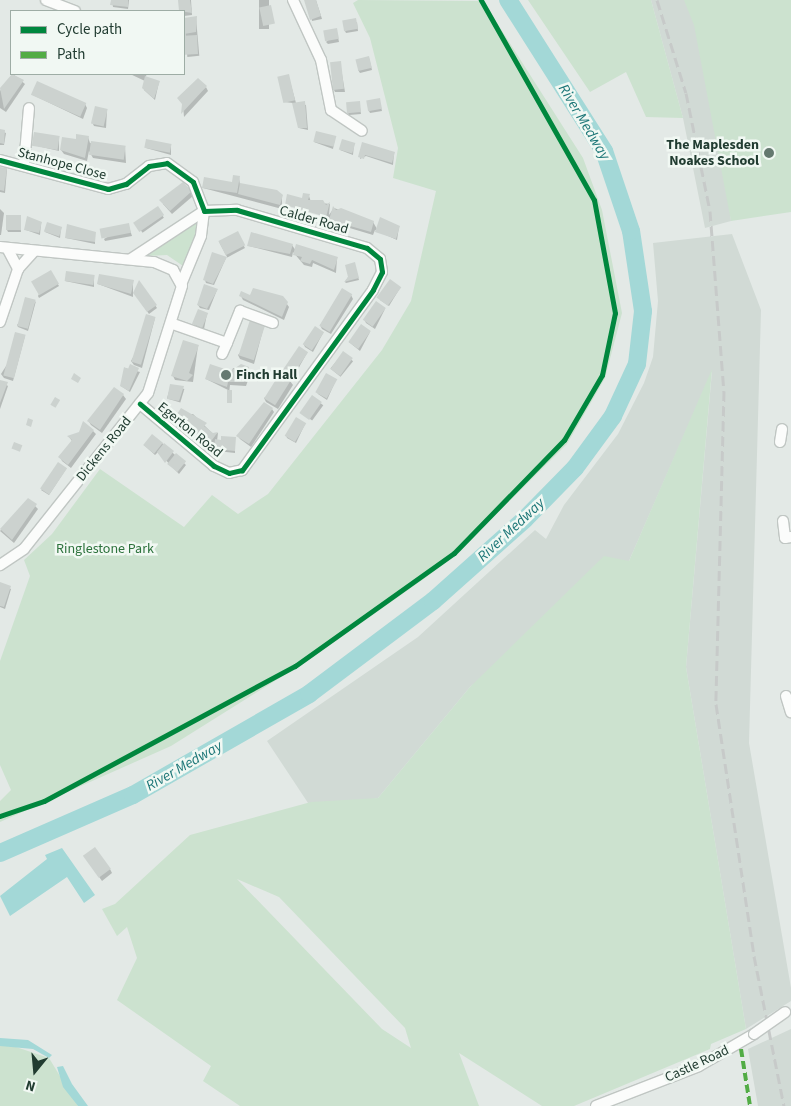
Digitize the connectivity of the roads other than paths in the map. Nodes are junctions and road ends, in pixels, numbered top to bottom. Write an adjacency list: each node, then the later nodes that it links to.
1 (46, 0): 3 (street)
2 (293, 0): 5 (street)
3 (72, 10)
4 (29, 108): 7 (street)
5 (362, 132)
6 (0, 160): 7 (street, Stanhope Close)
7 (24, 165): 8 (street, Stanhope Close)
8 (204, 211): 11 (street); 13 (street); 14 (street, Calder Road)
9 (4, 248): 10 (street); 12 (street)
10 (34, 251): 11 (street); 12 (street)
11 (131, 259): 13 (street)
12 (18, 268): 15 (street)
13 (182, 282): 17 (street, Dickens Road)
14 (373, 290): 20 (street, Egerton Road)
15 (0, 322)
16 (273, 323): 18 (street)
17 (173, 324): 18 (street); 20 (street, Dickens Road)
18 (227, 343): 19 (street)
19 (222, 354)
20 (140, 404): 23 (street, Dickens Road)
21 (783, 521): 22 (street)
22 (788, 538)
23 (0, 565)
24 (786, 696): 25 (street)
25 (791, 710)
26 (788, 1011): 27 (street, Castle Road, bridge)
27 (596, 1106)

